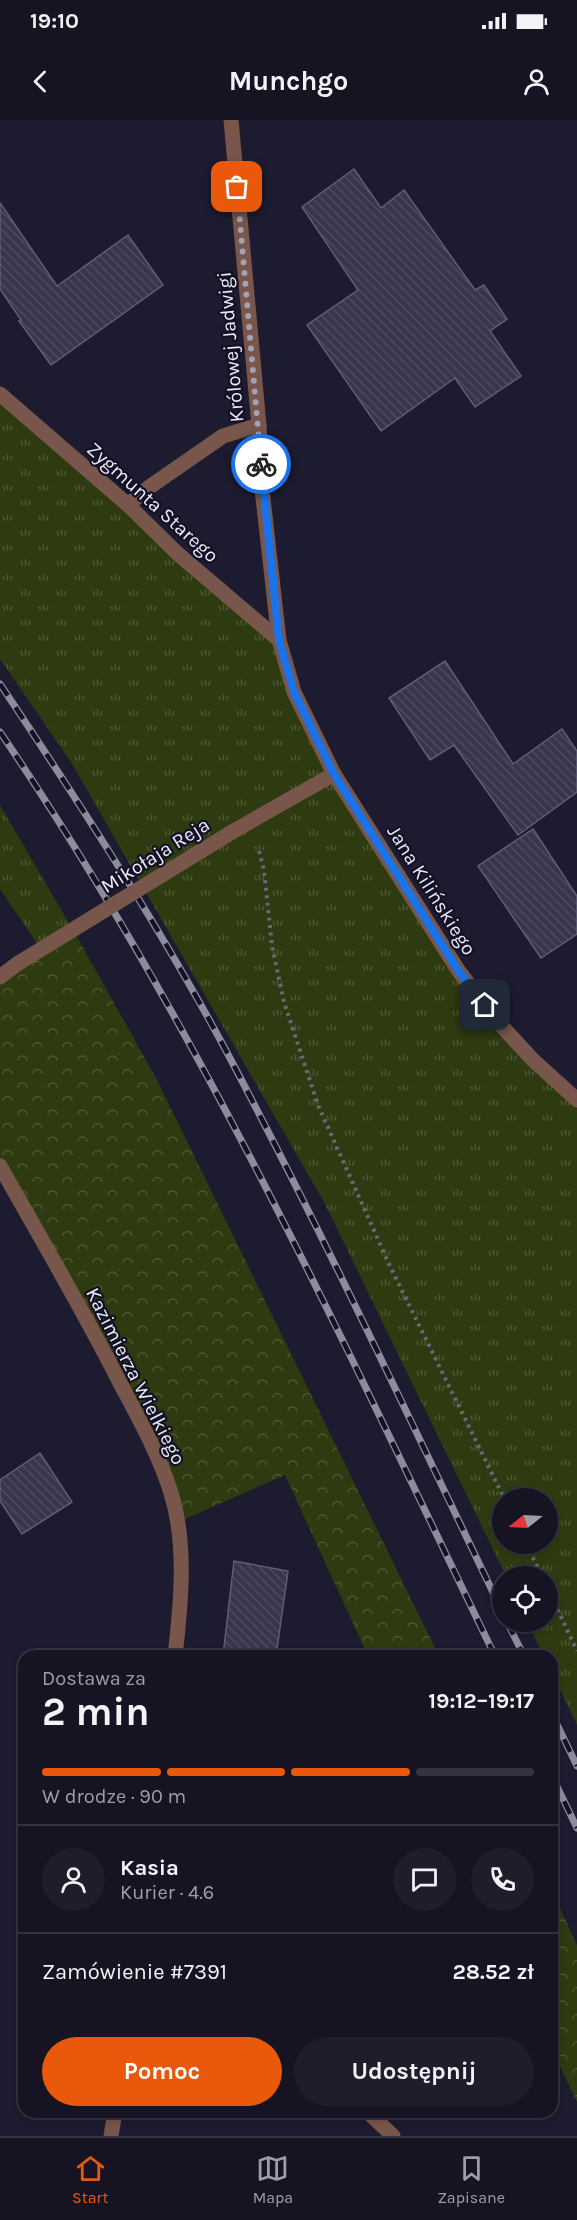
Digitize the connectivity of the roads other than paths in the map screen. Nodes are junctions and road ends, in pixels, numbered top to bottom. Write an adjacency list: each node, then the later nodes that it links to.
1 (231, 120): 3 (street, Królowej Jadwigi)
2 (0, 394): 4 (street, Zygmunta Starego)
3 (259, 425): 4 (street); 5 (street, Królowej Jadwigi)
4 (128, 505): 5 (street, Zygmunta Starego)
5 (279, 640): 6 (street, Królowej Jadwigi)
6 (334, 774): 7 (street, Mikołaja Reja, bridge); 8 (street, Jana Kilińskiego)
7 (0, 977)
8 (577, 1100)
9 (0, 1166): 10 (street, Kazimierza Wielkiego)
10 (176, 1650)
11 (114, 2118): 13 (street)
12 (374, 2118): 14 (street)
13 (111, 2136)
14 (393, 2136)

